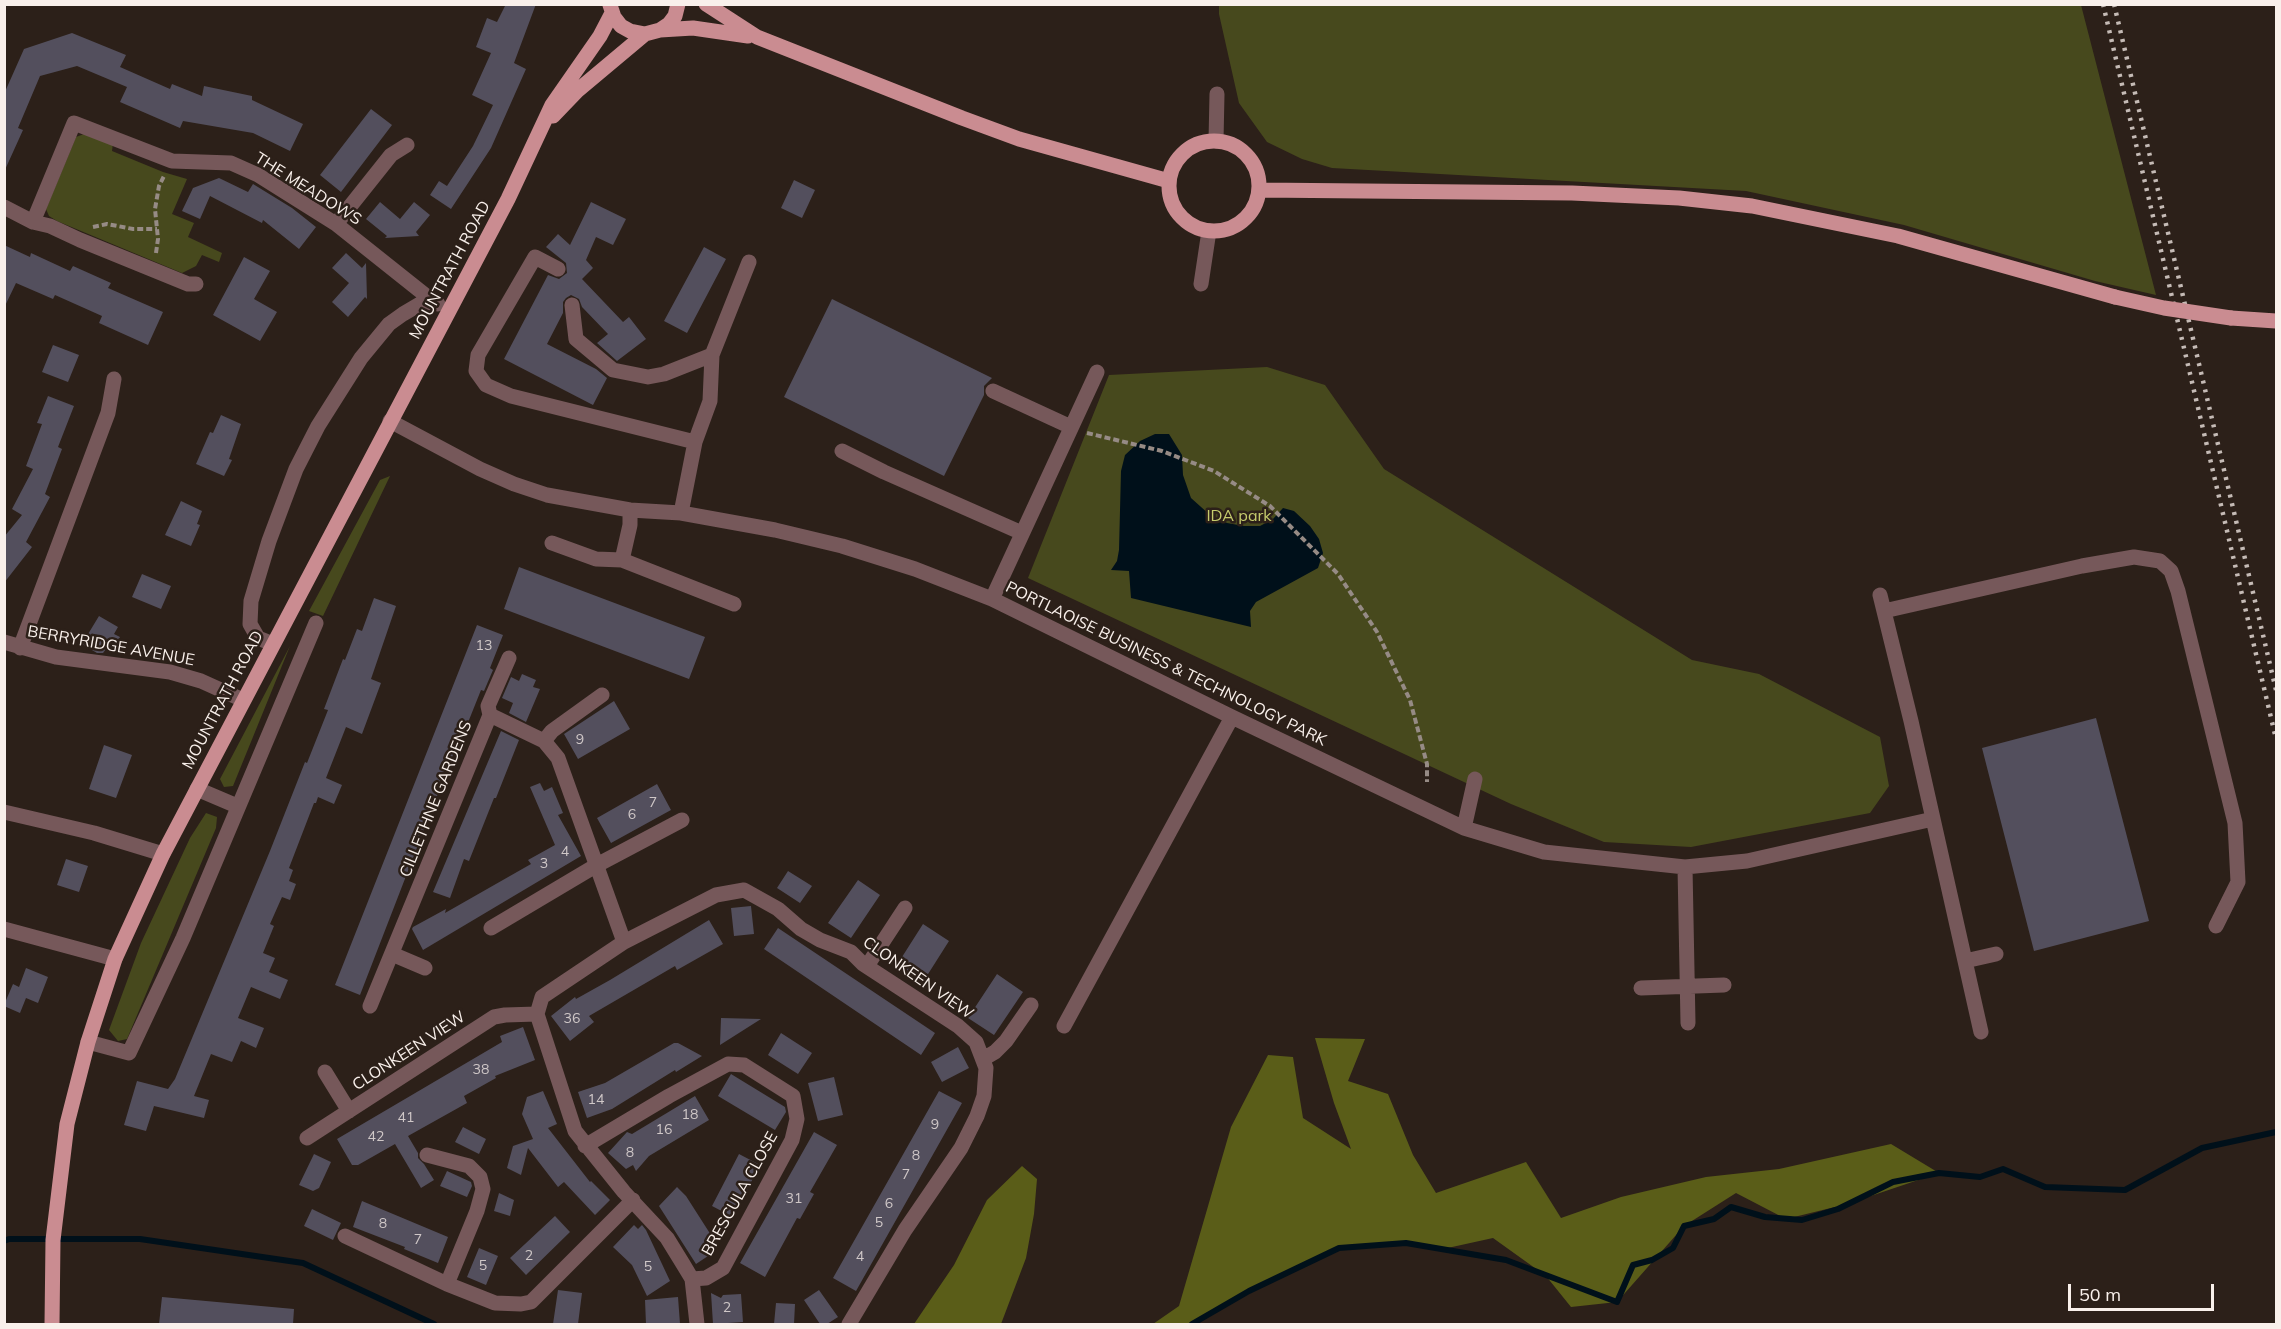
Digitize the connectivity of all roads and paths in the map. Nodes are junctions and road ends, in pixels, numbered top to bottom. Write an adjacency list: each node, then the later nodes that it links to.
1 (678, 4): 4 (main road)
2 (706, 4): 6 (main road)
3 (611, 8): 5 (main road); 8 (main road, MOUNTRATH ROAD)
4 (660, 30): 5 (main road); 6 (main road)
5 (645, 34): 8 (main road, MOUNTRATH ROAD)
6 (757, 37): 12 (main road)
7 (1217, 94): 9 (street)
8 (541, 130): 27 (main road, MOUNTRATH ROAD)
9 (1216, 141): 12 (main road); 13 (main road)
10 (407, 145): 16 (street)
11 (172, 161): 15 (street, THE MEADOWS); 16 (street, THE MEADOWS); 17 (path)
12 (1169, 181): 18 (main road)
13 (1260, 190): 18 (main road); 28 (main road, bridge)
14 (4, 207): 15 (street)
15 (33, 222): 19 (street)
16 (336, 224): 25 (street, THE MEADOWS)
17 (157, 229): 19 (path); 21 (path)
18 (1209, 231): 24 (street)
19 (80, 240): 21 (street)
20 (748, 262): 29 (street)
21 (150, 268): 23 (street)
22 (558, 269): 35 (street)
23 (196, 284)
24 (1201, 284)
25 (434, 302): 27 (street, THE MEADOWS); 48 (street)
26 (572, 305): 29 (street)
27 (449, 310): 33 (main road, MOUNTRATH ROAD)
28 (2277, 321)
29 (712, 355): 35 (street)
30 (1097, 372): 34 (street)
31 (114, 379): 49 (street)
32 (993, 391): 34 (street)
33 (390, 421): 37 (street, PORTLAOISE BUSINESS & TECHNOLOGY PARK); 48 (main road, MOUNTRATH ROAD)
34 (1071, 428): 39 (street); 57 (path)
35 (695, 442): 38 (street)
36 (842, 451): 39 (street)
37 (630, 510): 38 (street, PORTLAOISE BUSINESS & TECHNOLOGY PARK); 41 (street)
38 (681, 513): 43 (street, PORTLAOISE BUSINESS & TECHNOLOGY PARK)
39 (1022, 533): 43 (street)
40 (552, 543): 41 (street)
41 (622, 560): 44 (street)
42 (1880, 595): 45 (street)
43 (992, 598): 54 (street, PORTLAOISE BUSINESS & TECHNOLOGY PARK)
44 (734, 604)
45 (1884, 611): 61 (street); 68 (street)
46 (316, 623): 59 (street)
47 (4, 642): 49 (street, BERRYRIDGE AVENUE)
48 (273, 644): 52 (main road, MOUNTRATH ROAD)
49 (20, 648): 52 (street, BERRYRIDGE AVENUE)
50 (509, 658): 53 (street)
51 (602, 695): 55 (street)
52 (243, 700): 58 (main road, MOUNTRATH ROAD)
53 (490, 715): 55 (street, CILLETHNE GARDENS); 72 (street, CILLETHNE GARDENS)
54 (1232, 717): 63 (street, PORTLAOISE BUSINESS & TECHNOLOGY PARK); 85 (street)
55 (544, 741): 65 (street, CILLETHNE GARDENS)
56 (1475, 779): 63 (street)
57 (1427, 782)
58 (197, 789): 59 (street); 64 (main road, MOUNTRATH ROAD)
59 (237, 806): 87 (street)
60 (4, 812): 64 (street)
61 (1933, 819): 66 (street, PORTLAOISE BUSINESS & TECHNOLOGY PARK); 75 (street)
62 (682, 820): 65 (street)
63 (1464, 828): 66 (street, PORTLAOISE BUSINESS & TECHNOLOGY PARK)
64 (163, 854): 74 (main road, MOUNTRATH ROAD)
65 (597, 865): 69 (street); 71 (street, CILLETHNE GARDENS)
66 (1685, 867): 79 (street)
67 (905, 908): 76 (street)
68 (2216, 926)
69 (491, 928)
70 (4, 929): 74 (street)
71 (624, 942): 76 (street, CLONKEEN VIEW); 83 (street, CLONKEEN VIEW)
72 (392, 954): 77 (street); 82 (street, CILLETHNE GARDENS)
73 (1996, 954): 75 (street)
74 (115, 958): 87 (main road, MOUNTRATH ROAD)
75 (1965, 961): 86 (street)
76 (867, 966): 88 (street, CLONKEEN VIEW)
77 (425, 968)
78 (1724, 985): 79 (street)
79 (1687, 986): 80 (street); 84 (street)
80 (1641, 988)
81 (1031, 1005): 88 (street)
82 (370, 1006)
83 (537, 1014): 90 (street, CLONKEEN VIEW); 92 (street, BRESCULA CLOSE)
84 (1688, 1023)
85 (1064, 1026)
86 (1981, 1032)
87 (88, 1042): 98 (main road, MOUNTRATH ROAD)
88 (983, 1059): 100 (street, CLONKEEN VIEW)
89 (325, 1072): 90 (street, CLONKEEN VIEW)
90 (349, 1111): 91 (street, CLONKEEN VIEW)
91 (307, 1138)
92 (585, 1146): 94 (street, BRESCULA CLOSE); 96 (street, BRESCULA CLOSE)
93 (427, 1155): 97 (street)
94 (633, 1200): 96 (street, BRESCULA CLOSE); 97 (street)
95 (345, 1236): 97 (street)
96 (692, 1279): 99 (street, BRESCULA CLOSE)
97 (447, 1284)
98 (52, 1324)
99 (697, 1324)
100 (849, 1324)

